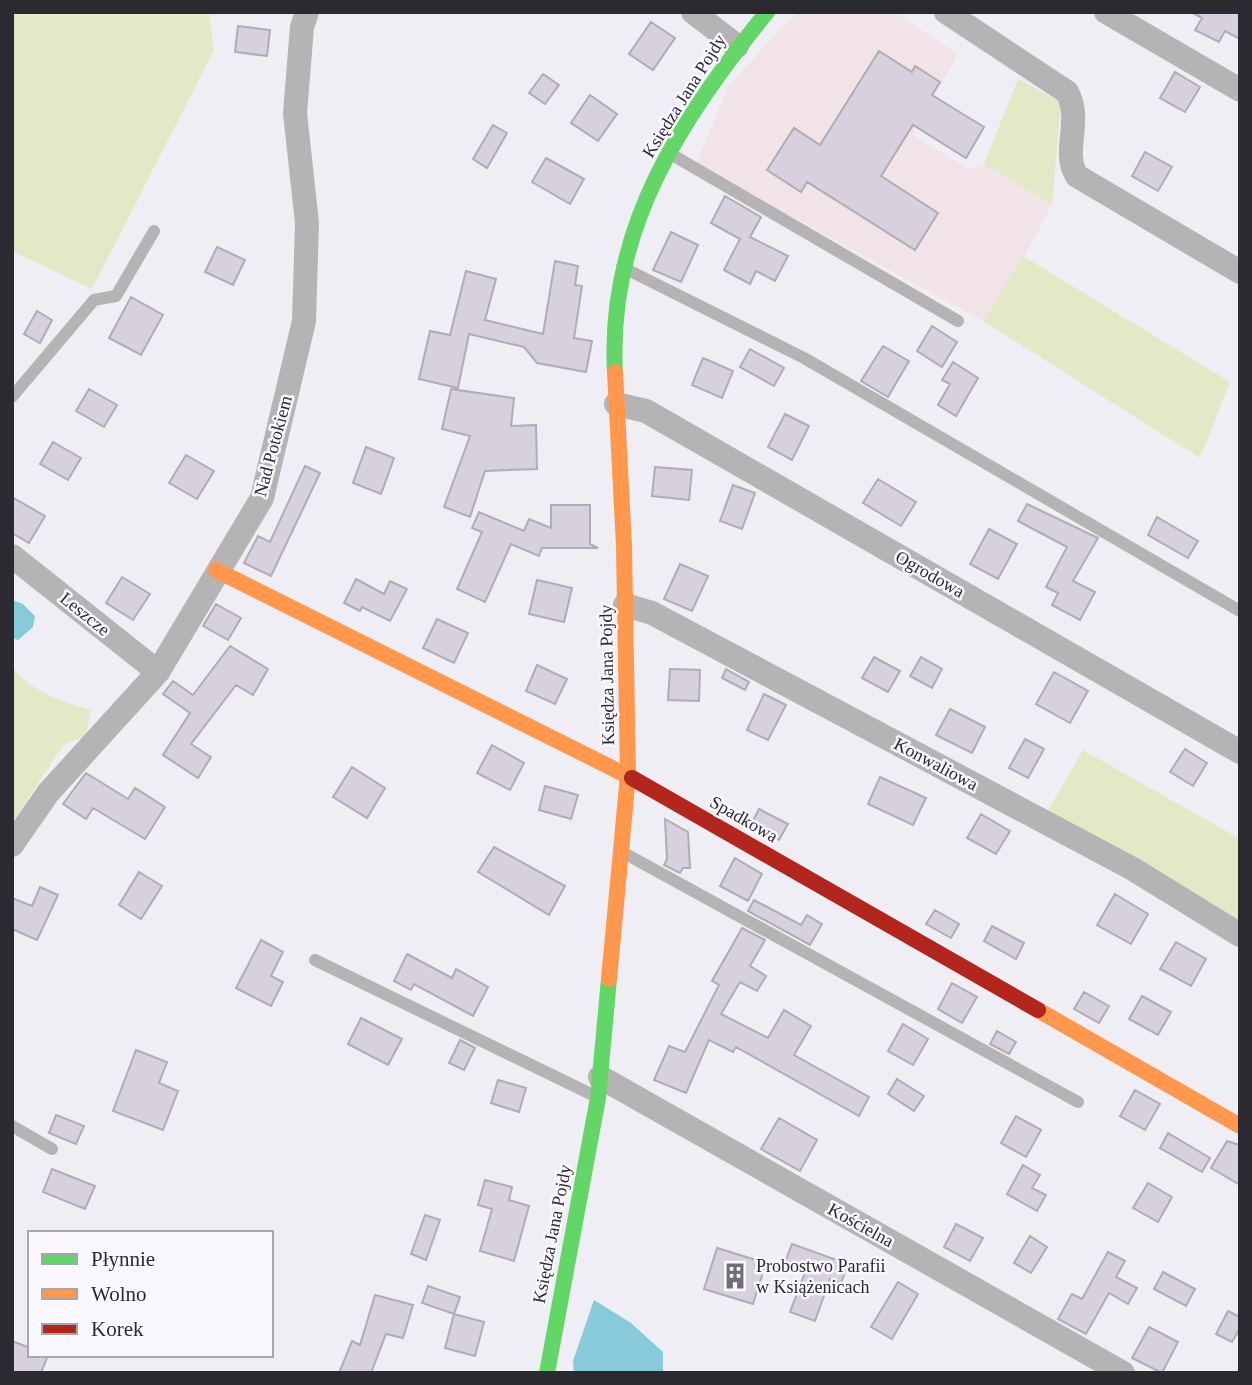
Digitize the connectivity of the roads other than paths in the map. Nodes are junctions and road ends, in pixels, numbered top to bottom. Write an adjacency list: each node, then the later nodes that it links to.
1 (307, 12): 16 (street, Nad Potokiem)
2 (693, 12): 6 (street)
3 (768, 12): 6 (street, Księdza Jana Pojdy)
4 (946, 12): 11 (street)
5 (1106, 12): 7 (street)
6 (737, 46): 8 (street, Księdza Jana Pojdy)
7 (1240, 90)
8 (669, 152): 10 (street, Księdza Jana Pojdy); 12 (lane)
9 (155, 231): 13 (lane)
10 (622, 267): 14 (street, Księdza Jana Pojdy); 18 (lane)
11 (1240, 272)
12 (958, 321)
13 (12, 397)
14 (616, 404): 17 (street, Księdza Jana Pojdy); 20 (street, Ogrodowa)
15 (12, 556): 19 (street, Leszcze)
16 (216, 570): 19 (street, Nad Potokiem); 21 (street, Spadkowa)
17 (625, 605): 21 (street, Księdza Jana Pojdy); 24 (street, Konwaliowa)
18 (1240, 611)
19 (158, 672): 22 (street, Nad Potokiem)
20 (1240, 752)
21 (628, 775): 23 (street, Księdza Jana Pojdy); 29 (street, Spadkowa)
22 (12, 845)
23 (621, 852): 26 (street, Księdza Jana Pojdy); 27 (lane)
24 (1240, 935)
25 (315, 960): 26 (lane)
26 (599, 1088): 31 (street, Księdza Jana Pojdy); 32 (street, Kościelna)
27 (1078, 1102)
28 (12, 1126): 30 (lane)
29 (1240, 1126)
30 (52, 1149)
31 (547, 1373)
32 (1123, 1373)

